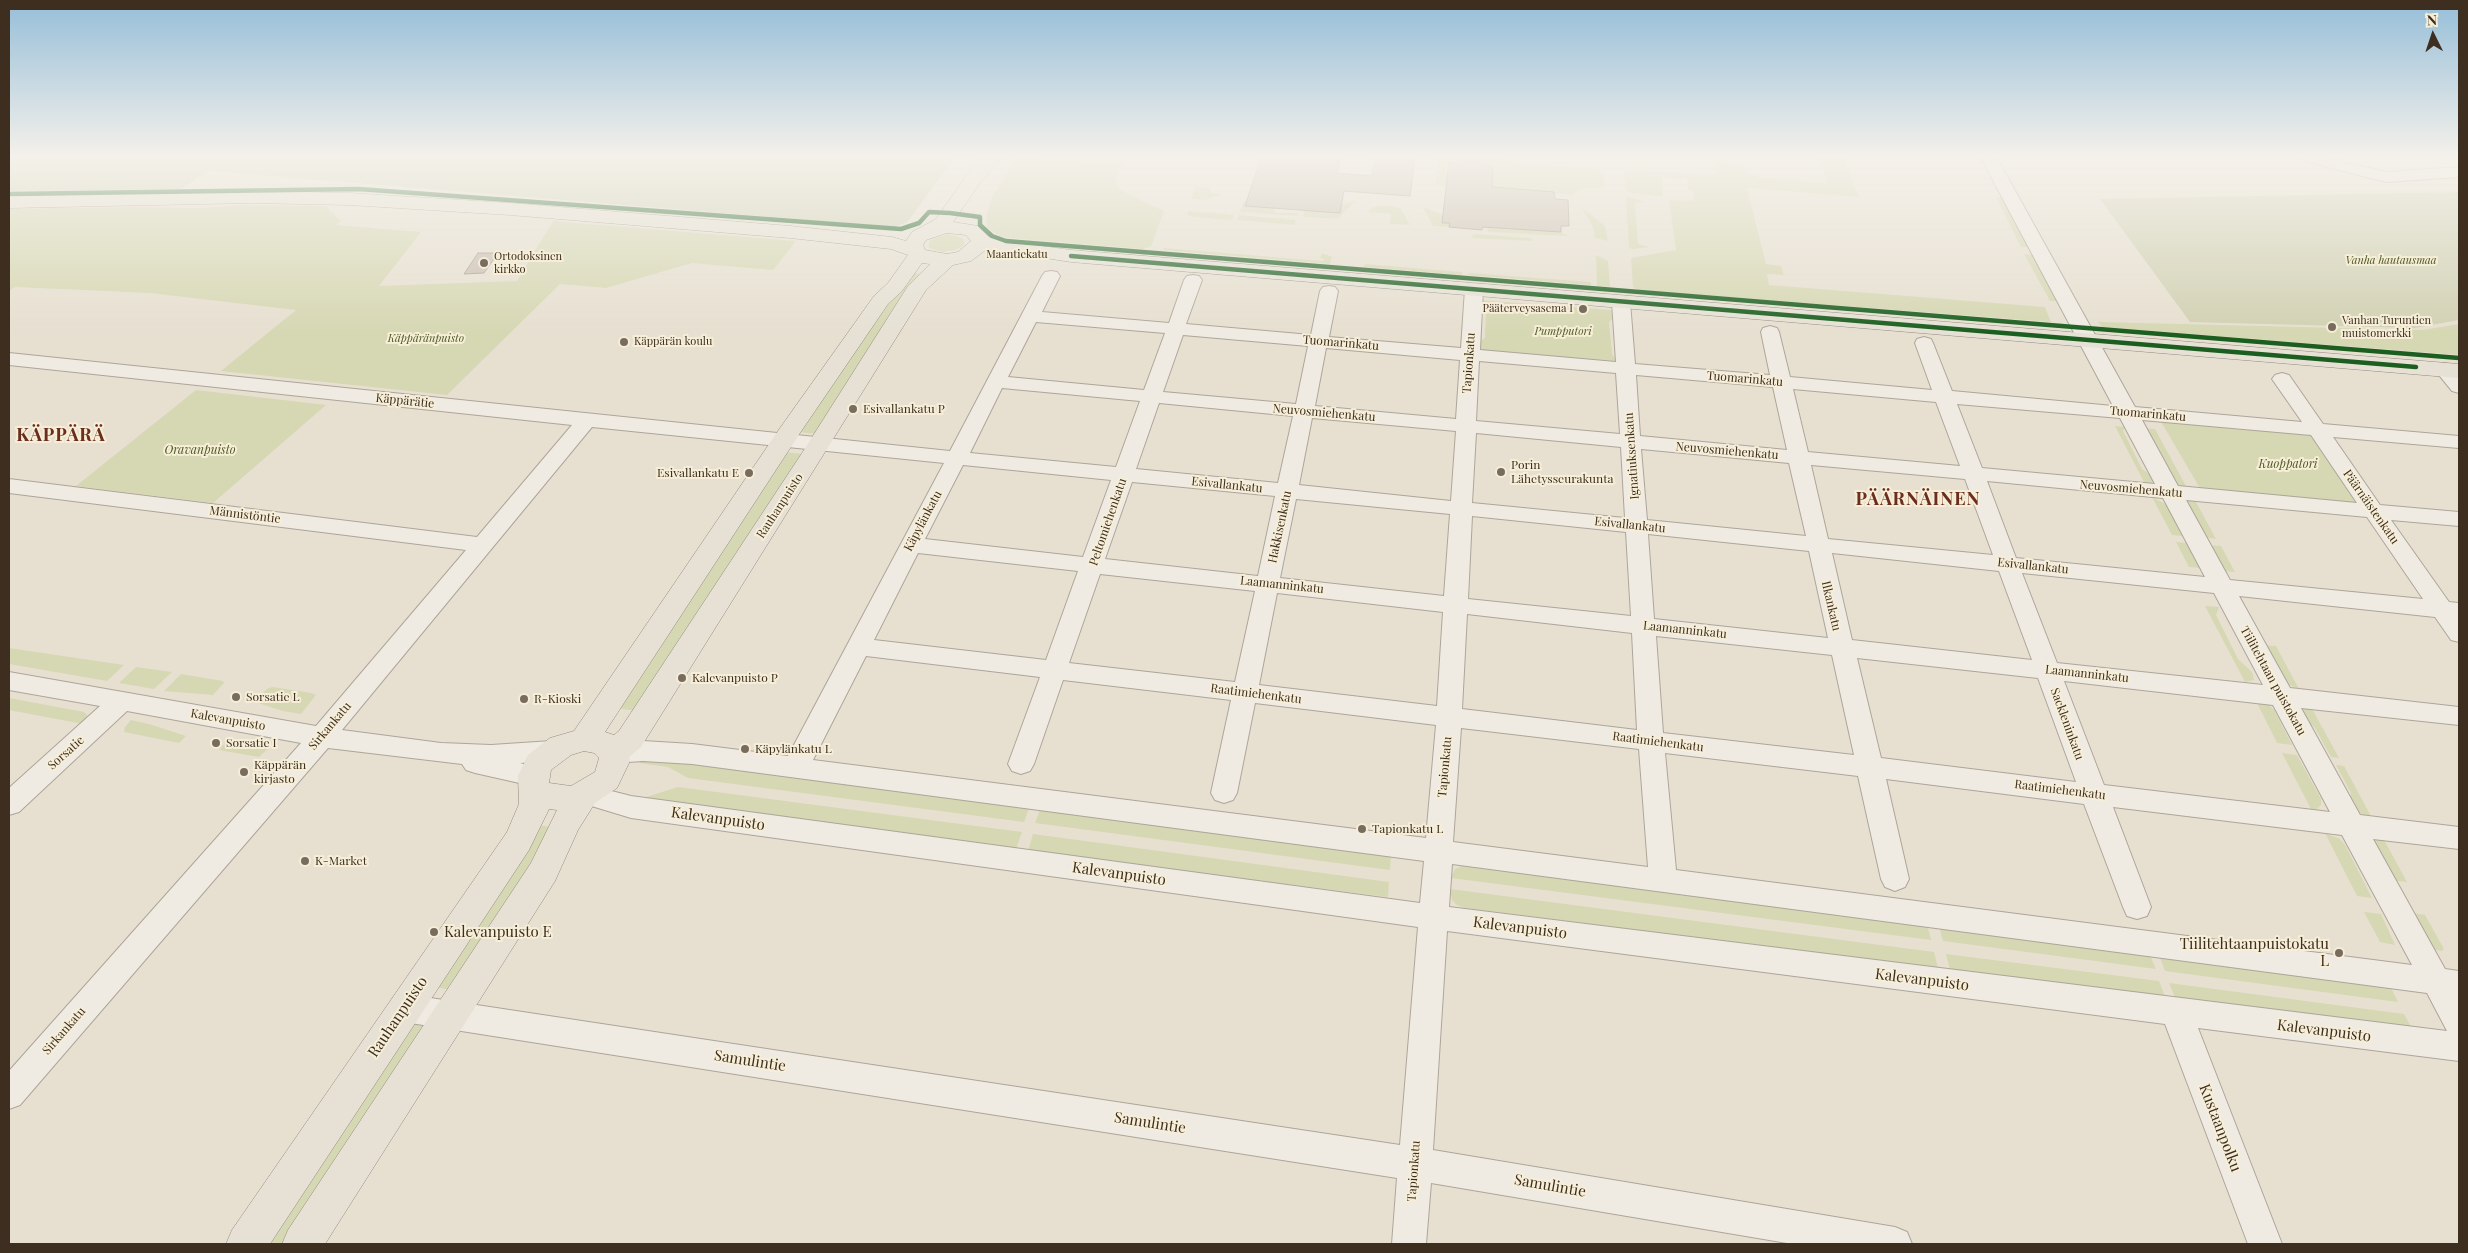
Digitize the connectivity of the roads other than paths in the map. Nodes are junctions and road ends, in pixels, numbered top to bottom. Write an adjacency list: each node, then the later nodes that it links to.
1 (603, 216): 6 (main road)
2 (947, 216): 6 (main road, Rauhanpuisto)
3 (977, 216): 5 (main road)
4 (2021, 216): 17 (street, Tiilitehtaan puistokatu)
5 (976, 236): 6 (main road, Maantiekatu); 7 (main road, Maantiekatu); 8 (main road, Rauhanpuisto)
6 (922, 241): 8 (main road, Maantiekatu); 35 (main road, Rauhanpuisto)
7 (1071, 256): 8 (main road, Maantiekatu); 11 (main road, Maantiekatu)
8 (956, 258): 35 (main road, Rauhanpuisto)
9 (1051, 276): 14 (street, Käpylänkatu)
10 (1192, 280): 15 (street, Peltomiehenkatu)
11 (1474, 289): 13 (main road, Maantiekatu); 20 (street, Tapionkatu)
12 (1329, 291): 18 (street, Hakkisenkatu)
13 (1621, 302): 17 (main road, Maantiekatu); 22 (street, Ignatiuksenkatu)
14 (1030, 316): 15 (street, Tuomarinkatu); 25 (street, Käpylänkatu)
15 (1176, 329): 18 (street, Tuomarinkatu); 28 (street, Peltomiehenkatu)
16 (1770, 332): 26 (street, Ilkankatu)
17 (2088, 338): 23 (main road, Maantiekatu); 31 (street, Tiilitehtaan puistokatu)
18 (1319, 341): 20 (street, Tuomarinkatu); 30 (street, Hakkisenkatu)
19 (1924, 343): 29 (street, Sackleninkatu)
20 (1469, 354): 22 (street, Tuomarinkatu); 33 (street, Tapionkatu)
21 (9, 359): 32 (street, Käppärätie)
22 (1625, 368): 26 (street, Tuomarinkatu); 36 (street, Ignatiuksenkatu)
23 (2452, 370): 27 (street)
24 (2282, 379): 34 (street, Päärnäistenkatu)
25 (996, 382): 28 (street, Neuvosmiehenkatu); 38 (street, Käpylänkatu)
26 (1781, 382): 29 (street, Tuomarinkatu); 39 (street, Ilkankatu)
27 (2459, 387)
28 (1152, 396): 30 (street, Neuvosmiehenkatu); 40 (street, Peltomiehenkatu)
29 (1944, 396): 31 (street, Tuomarinkatu); 41 (street, Sackleninkatu)
30 (1305, 411): 33 (street, Neuvosmiehenkatu); 43 (street, Hakkisenkatu)
31 (2128, 413): 34 (street, Tuomarinkatu); 44 (street, Tiilitehtaan puistokatu)
32 (586, 421): 35 (street, Käppärätie); 50 (street, Sirkankatu)
33 (1465, 426): 36 (street, Neuvosmiehenkatu); 45 (street, Tapionkatu)
34 (2317, 429): 37 (street, Tuomarinkatu); 46 (street, Päärnäistenkatu)
35 (801, 442): 38 (street, Esivallankatu); 71 (main road, Rauhanpuisto); 74 (main road, Rauhanpuisto)
36 (1631, 442): 39 (street, Neuvosmiehenkatu); 48 (street, Ignatiuksenkatu)
37 (2459, 442)
38 (956, 457): 40 (street, Esivallankatu); 51 (street, Käpylänkatu)
39 (1798, 457): 41 (street, Neuvosmiehenkatu); 49 (street, Ilkankatu)
40 (1124, 474): 43 (street, Esivallankatu); 53 (street, Peltomiehenkatu)
41 (1973, 475): 44 (street, Neuvosmiehenkatu); 52 (street, Sackleninkatu)
42 (9, 486): 50 (street, Männistöntie)
43 (1288, 491): 45 (street, Esivallankatu); 54 (street, Hakkisenkatu)
44 (2171, 492): 46 (street, Neuvosmiehenkatu); 55 (street, Tiilitehtaan puistokatu)
45 (1461, 508): 48 (street, Esivallankatu); 56 (street, Tapionkatu)
46 (2374, 512): 47 (street, Neuvosmiehenkatu); 57 (street, Päärnäistenkatu)
47 (2459, 520)
48 (1636, 526): 49 (street, Esivallankatu); 58 (street, Ignatiuksenkatu)
49 (1817, 544): 52 (street, Esivallankatu); 61 (street, Ilkankatu)
50 (482, 545): 70 (street, Sirkankatu)
51 (910, 545): 53 (street, Laamanninkatu); 60 (street, Käpylänkatu)
52 (2007, 564): 55 (street, Esivallankatu); 63 (street, Sackleninkatu)
53 (1093, 565): 54 (street, Laamanninkatu); 62 (street, Peltomiehenkatu)
54 (1268, 584): 56 (street, Laamanninkatu); 65 (street, Hakkisenkatu)
55 (2222, 586): 57 (street, Esivallankatu); 66 (street, Tiilitehtaan puistokatu)
56 (1455, 604): 58 (street, Laamanninkatu); 69 (street, Tapionkatu)
57 (2450, 610): 59 (street, Päärnäistenkatu)
58 (1644, 625): 61 (street, Laamanninkatu); 72 (street, Ignatiuksenkatu)
59 (2459, 634)
60 (857, 646): 62 (street, Raatimiehenkatu); 77 (street, Käpylänkatu)
61 (1841, 647): 63 (street, Laamanninkatu); 78 (street, Ilkankatu)
62 (1056, 670): 65 (street, Raatimiehenkatu); 76 (street, Peltomiehenkatu)
63 (2047, 670): 66 (street, Laamanninkatu); 82 (street, Sackleninkatu)
64 (9, 682): 67 (street, Kalevanpuisto)
65 (1245, 693): 69 (street, Raatimiehenkatu); 80 (street, Hakkisenkatu)
66 (2282, 696): 68 (street, Laamanninkatu); 84 (street, Tiilitehtaan puistokatu)
67 (122, 701): 70 (street, Kalevanpuisto); 83 (street, Sorsatie)
68 (2459, 716)
69 (1449, 717): 72 (street, Raatimiehenkatu); 86 (street, Tapionkatu)
70 (322, 737): 75 (street, Kalevanpuisto); 97 (street, Sirkankatu)
71 (584, 740): 73 (main road); 74 (main road)
72 (1651, 741): 78 (street, Raatimiehenkatu); 88 (street, Ignatiuksenkatu)
73 (552, 751): 75 (street, Kalevanpuisto); 79 (main road)
74 (613, 753): 77 (street); 81 (main road)
75 (448, 754): 79 (street, Kalevanpuisto)
76 (1021, 764)
77 (796, 767): 86 (street)
78 (1868, 767): 82 (street, Raatimiehenkatu); 87 (street, Ilkankatu)
79 (533, 780): 81 (main road); 92 (main road, Rauhanpuisto)
80 (1224, 793)
81 (584, 794): 90 (street, Kalevanpuisto); 94 (main road)
82 (2092, 794): 84 (street, Raatimiehenkatu); 89 (street, Sackleninkatu)
83 (9, 804)
84 (2351, 824): 85 (street, Raatimiehenkatu); 91 (street, Tiilitehtaan puistokatu)
85 (2459, 838)
86 (1438, 850): 88 (street); 90 (street, Tapionkatu)
87 (1895, 879)
88 (1663, 880): 91 (street)
89 (2137, 907)
90 (1433, 917): 93 (street, Kalevanpuisto); 98 (street, Tapionkatu)
91 (2448, 982): 95 (street, Tiilitehtaan puistokatu)
92 (404, 1008): 94 (street, Samulintie); 99 (main road, Rauhanpuisto)
93 (2176, 1012): 96 (street, Kalevanpuisto); 103 (street, Kustaanpolku)
94 (450, 1015): 98 (street, Samulintie); 100 (main road)
95 (2459, 1022)
96 (2459, 1047)
97 (9, 1094)
98 (1415, 1164): 101 (street, Tapionkatu); 102 (street, Samulintie)
99 (246, 1244)
100 (302, 1244)
101 (1410, 1244)
102 (1895, 1244)
103 (2265, 1244)

